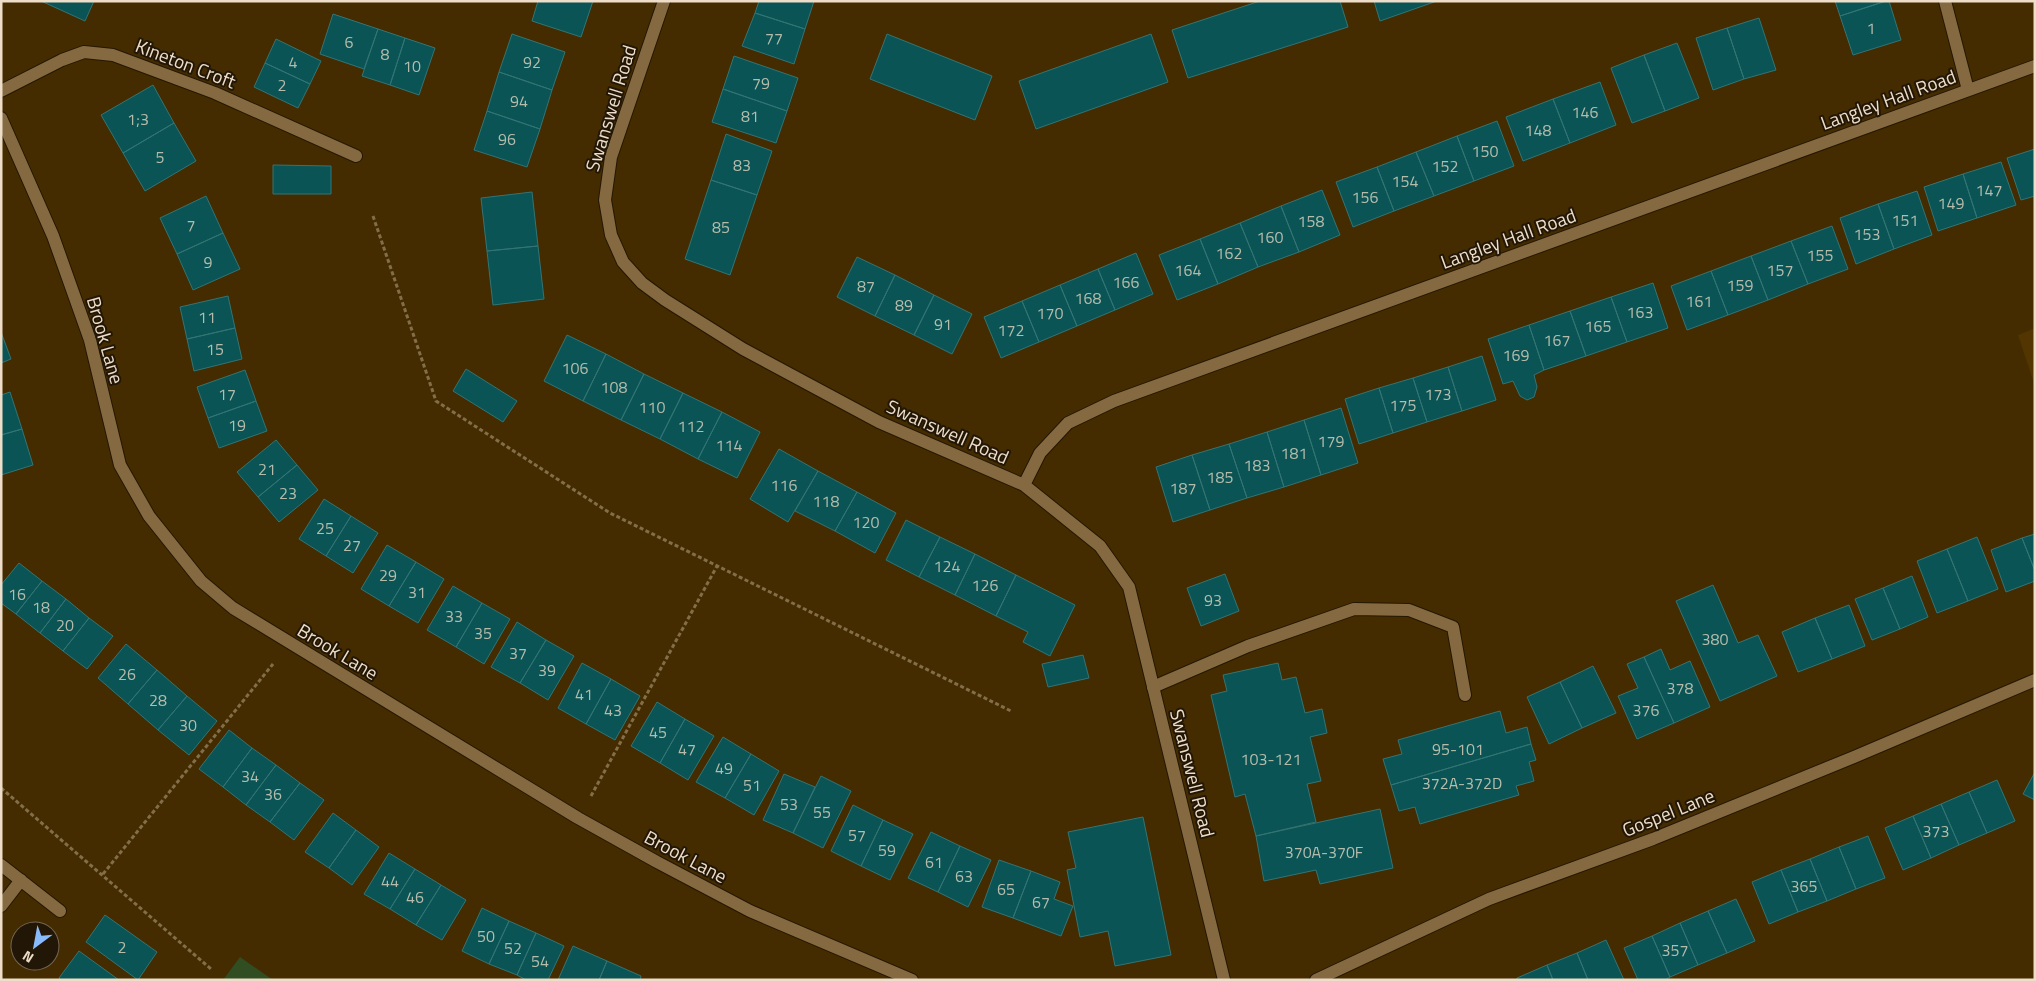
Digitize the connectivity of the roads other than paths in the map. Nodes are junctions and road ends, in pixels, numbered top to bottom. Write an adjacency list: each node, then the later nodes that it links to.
1 (664, 1): 8 (street, Swanswell Road)
2 (1945, 1): 4 (street)
3 (2035, 66): 4 (street, Langley Hall Road)
4 (1968, 90): 8 (street, Langley Hall Road)
5 (1, 91): 7 (street, Kineton Croft)
6 (1, 118): 16 (street, Brook Lane)
7 (356, 156)
8 (1024, 485): 10 (street, Swanswell Road)
9 (2035, 680): 18 (street, Gospel Lane)
10 (1154, 687): 11 (street); 17 (street, Swanswell Road)
11 (1465, 695)
12 (1, 865): 13 (street)
13 (21, 880): 14 (street); 15 (street)
14 (1, 906)
15 (60, 911)
16 (912, 980)
17 (1224, 980)
18 (1316, 980)

